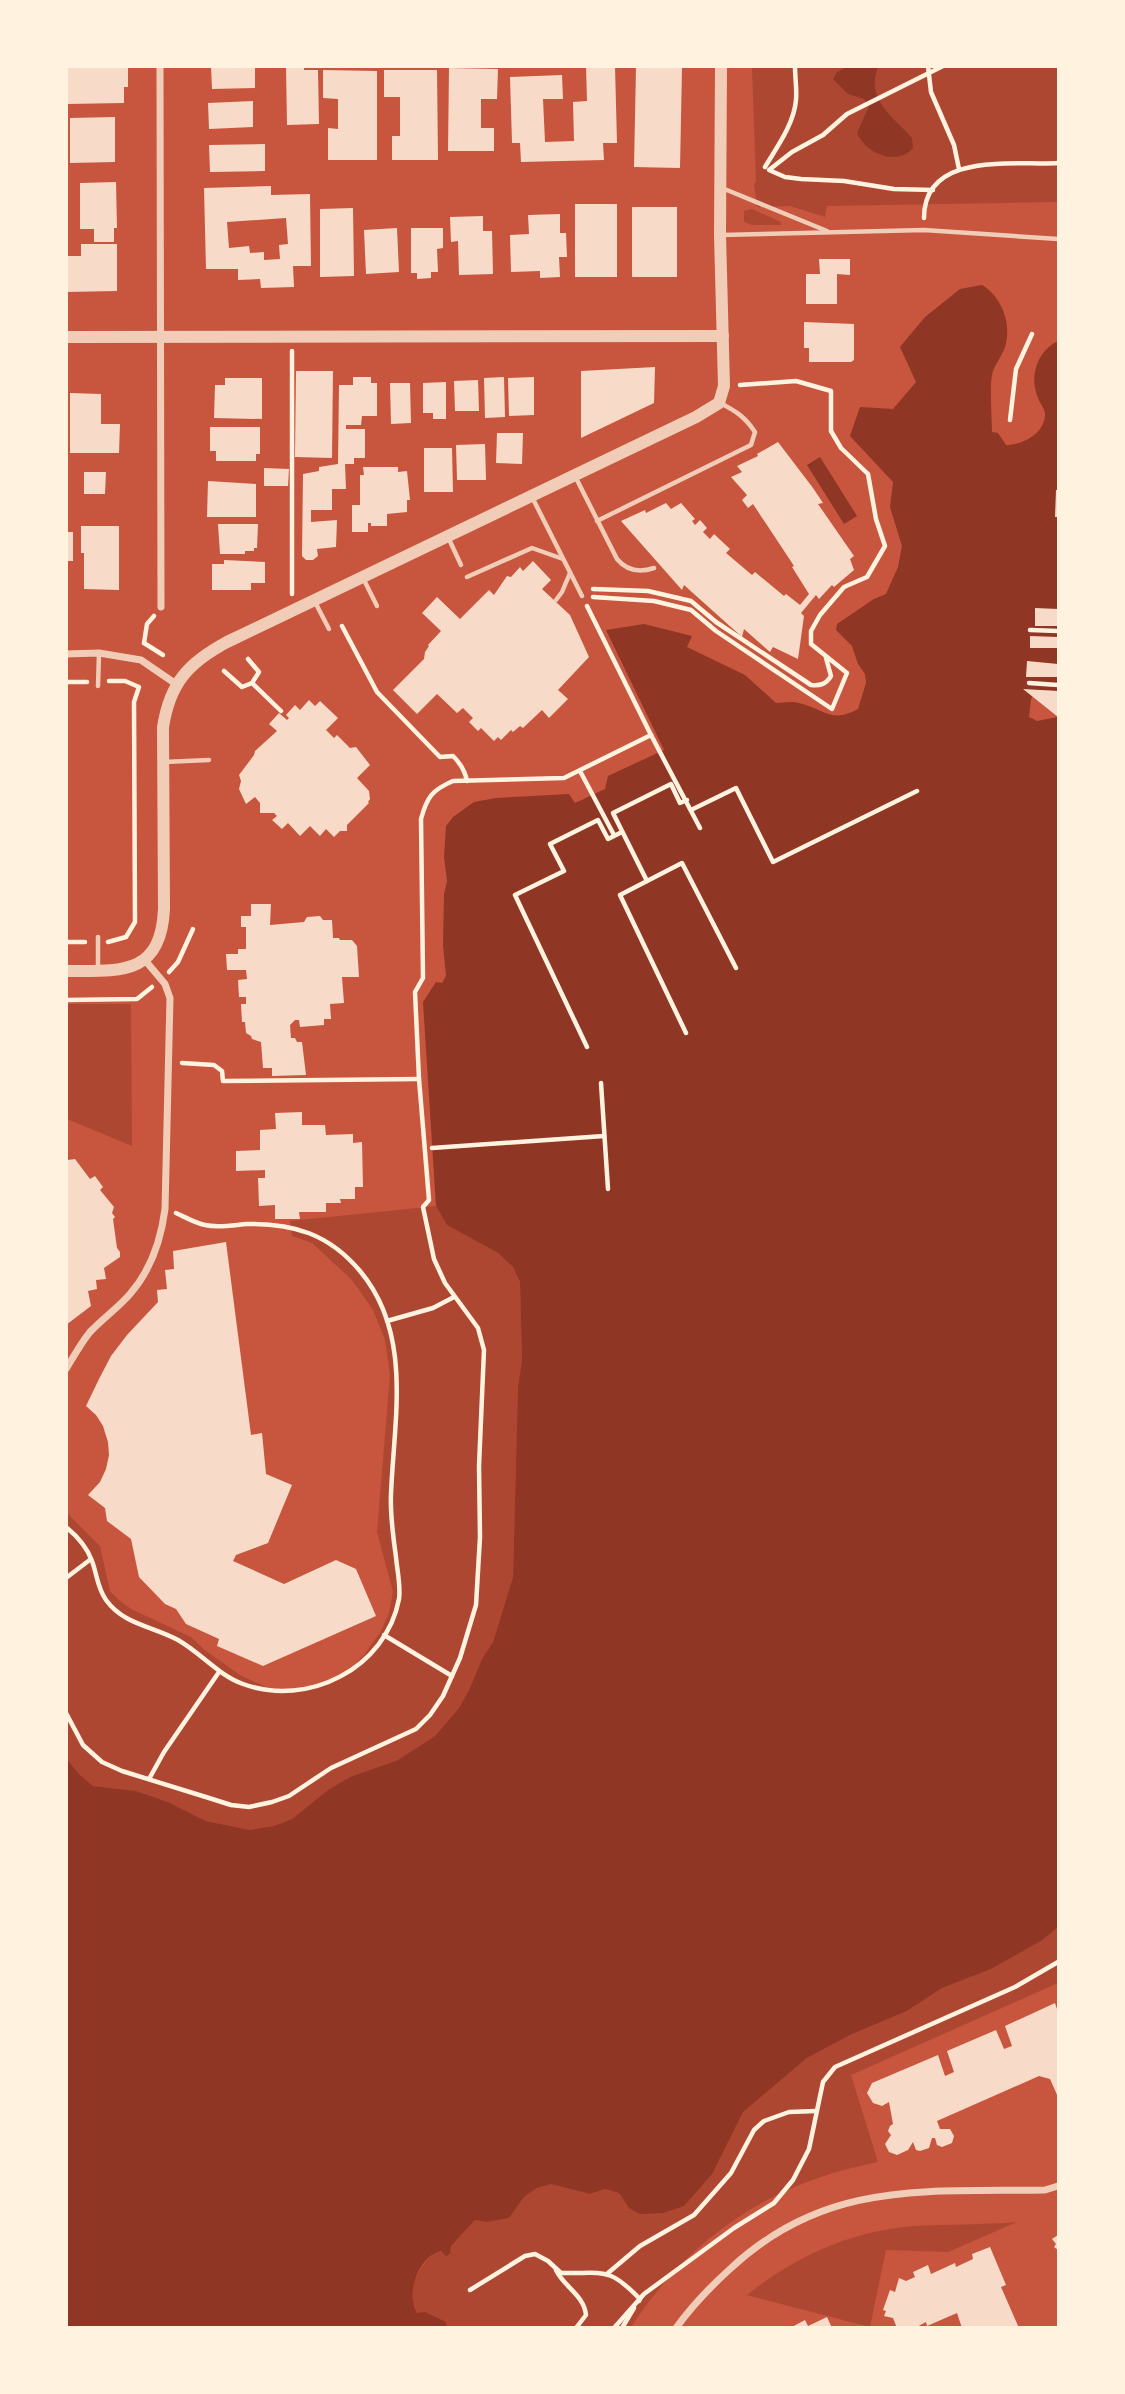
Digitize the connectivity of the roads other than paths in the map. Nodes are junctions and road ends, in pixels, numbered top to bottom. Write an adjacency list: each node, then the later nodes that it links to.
1 (160, 66): 9 (street)
2 (722, 66): 3 (street)
3 (721, 188): 4 (lane); 5 (street)
4 (831, 233): 5 (lane); 6 (lane)
5 (720, 235): 7 (street)
6 (1059, 239)
7 (723, 336): 9 (street); 10 (street)
8 (66, 337): 9 (street)
9 (159, 338): 25 (street)
10 (719, 403): 11 (street); 13 (lane)
11 (574, 476): 12 (street); 13 (lane)
12 (531, 496): 14 (street); 15 (lane)
13 (597, 521): 17 (lane)
14 (447, 537): 16 (lane); 19 (street)
15 (563, 559): 18 (lane); 20 (lane)
16 (461, 565)
17 (654, 568)
18 (570, 572): 21 (lane); 23 (lane)
19 (362, 577): 22 (street); 24 (lane)
20 (467, 577)
21 (582, 596)
22 (314, 600): 26 (lane); 30 (street)
23 (556, 600)
24 (377, 606)
25 (161, 607)
26 (330, 629)
27 (99, 653): 28 (street); 29 (lane); 30 (street)
28 (66, 654)
29 (98, 684)
30 (176, 684): 32 (street)
31 (209, 760): 32 (lane)
32 (162, 762): 34 (street)
33 (98, 940): 36 (lane)
34 (144, 959): 36 (street); 37 (street)
35 (66, 971): 36 (street)
36 (98, 971)
37 (66, 1369)
38 (1059, 2186): 39 (street)
39 (676, 2328)

